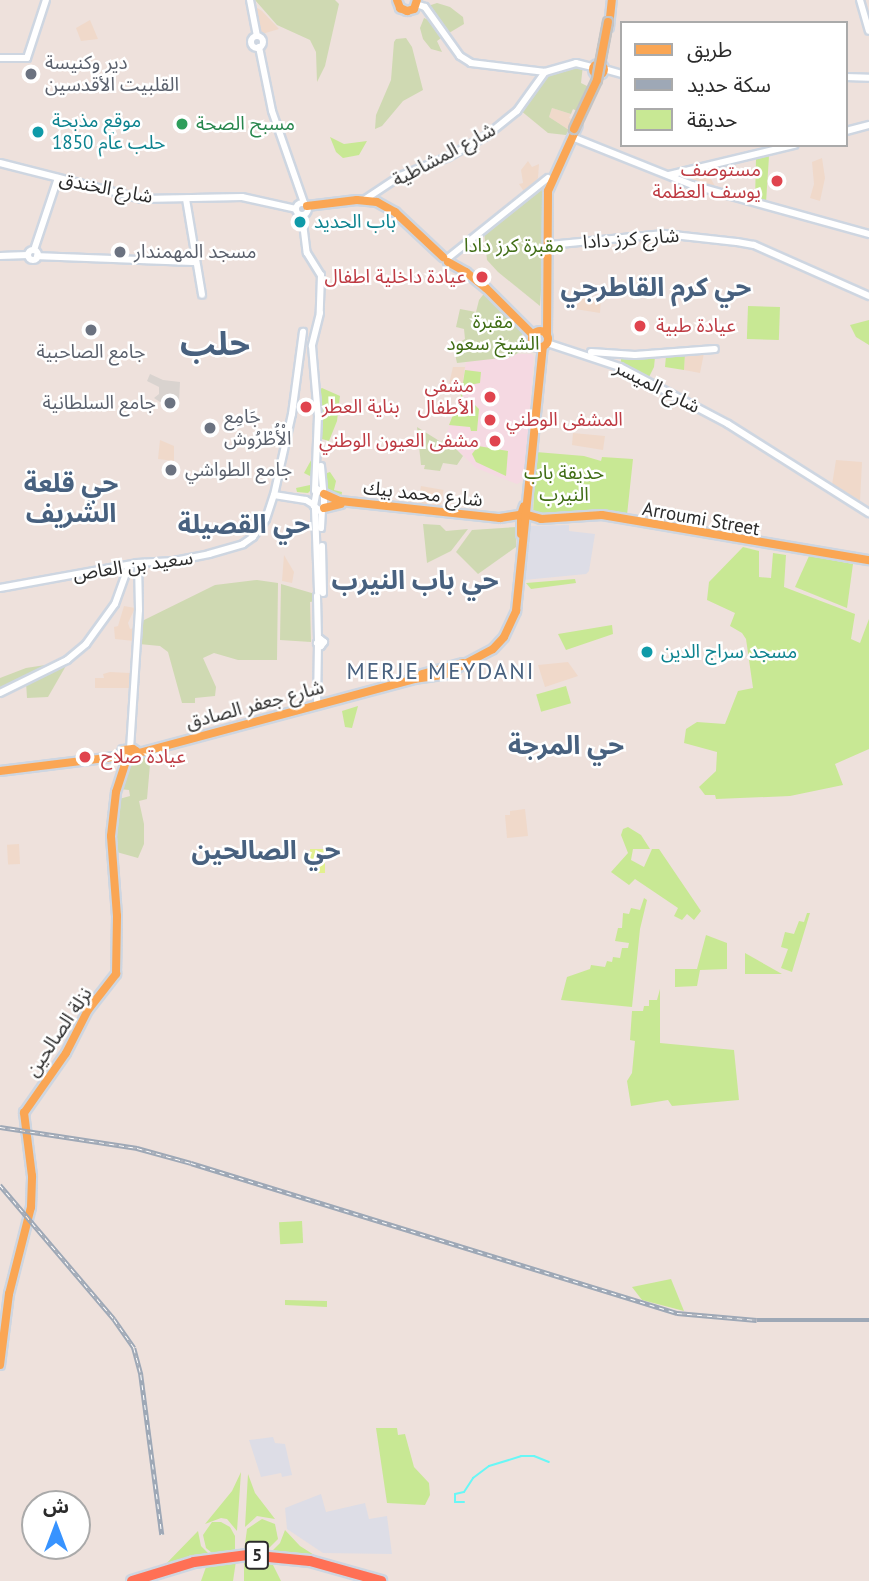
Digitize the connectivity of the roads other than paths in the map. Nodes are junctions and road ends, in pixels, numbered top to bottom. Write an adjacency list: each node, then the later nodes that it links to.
1 (46, 0): 9 (main road)
2 (397, 0): 6 (main road)
3 (859, 0): 8 (main road)
4 (611, 1): 7 (main road)
5 (250, 2): 26 (main road)
6 (417, 4): 11 (main road)
7 (608, 20): 10 (main road); 17 (main road, bridge)
8 (869, 31)
9 (0, 58)
10 (598, 69): 11 (main road); 12 (main road); 17 (main road); 18 (main road)
11 (545, 72): 25 (main road, شارع المشاطية)
12 (620, 74)
13 (848, 78): 14 (main road)
14 (869, 78)
15 (869, 125): 16 (main road)
16 (848, 130)
17 (573, 132): 18 (main road); 21 (main road)
18 (566, 146): 23 (main road); 28 (main road)
19 (786, 147): 21 (main road)
20 (0, 163): 22 (main road, شارع الخندق)
21 (667, 176): 27 (main road)
22 (58, 178): 24 (main road, شارع الخندق); 29 (main road)
23 (548, 178): 32 (main road); 36 (main road)
24 (187, 199): 26 (main road, شارع الخندق); 31 (main road)
25 (363, 200): 26 (main road); 32 (main road)
26 (303, 208): 32 (main road); 39 (main road)
27 (869, 234)
28 (549, 245): 34 (main road, شارع كرز دادا); 36 (main road)
29 (34, 254): 30 (main road); 31 (main road)
30 (0, 256)
31 (194, 260): 33 (main road)
32 (447, 260): 36 (main road)
33 (201, 292)
34 (869, 296)
35 (303, 332): 38 (main road)
36 (540, 337): 37 (main road); 43 (main road, شارع الميسر); 44 (main road, شارع جعفر الصادق)
37 (715, 349)
38 (299, 363): 39 (main road); 41 (main road)
39 (313, 363): 40 (main road)
40 (319, 492): 41 (main road, شارع محمد بيك); 42 (main road); 44 (main road, شارع محمد بيك)
41 (275, 494): 42 (main road, شارع محمد بيك); 46 (main road, سعيد بن العاص)
42 (319, 508): 44 (main road, شارع محمد بيك); 50 (main road)
43 (869, 513)
44 (524, 520): 45 (main road, Arroumi Street); 50 (main road, شارع جعفر الصادق)
45 (869, 562)
46 (138, 563): 47 (main road, سعيد بن العاص); 51 (main road)
47 (129, 565): 48 (main road, سعيد بن العاص); 49 (main road)
48 (0, 588)
49 (0, 693)
50 (321, 702): 51 (main road, شارع جعفر الصادق)
51 (129, 753): 52 (main road, شارع جعفر الصادق); 53 (main road, نزلة الصالحين)
52 (0, 770)
53 (0, 1365)
54 (132, 1581): 57 (highway, 5)
55 (142, 1581): 56 (highway, 5)
56 (368, 1581)
57 (381, 1581)

